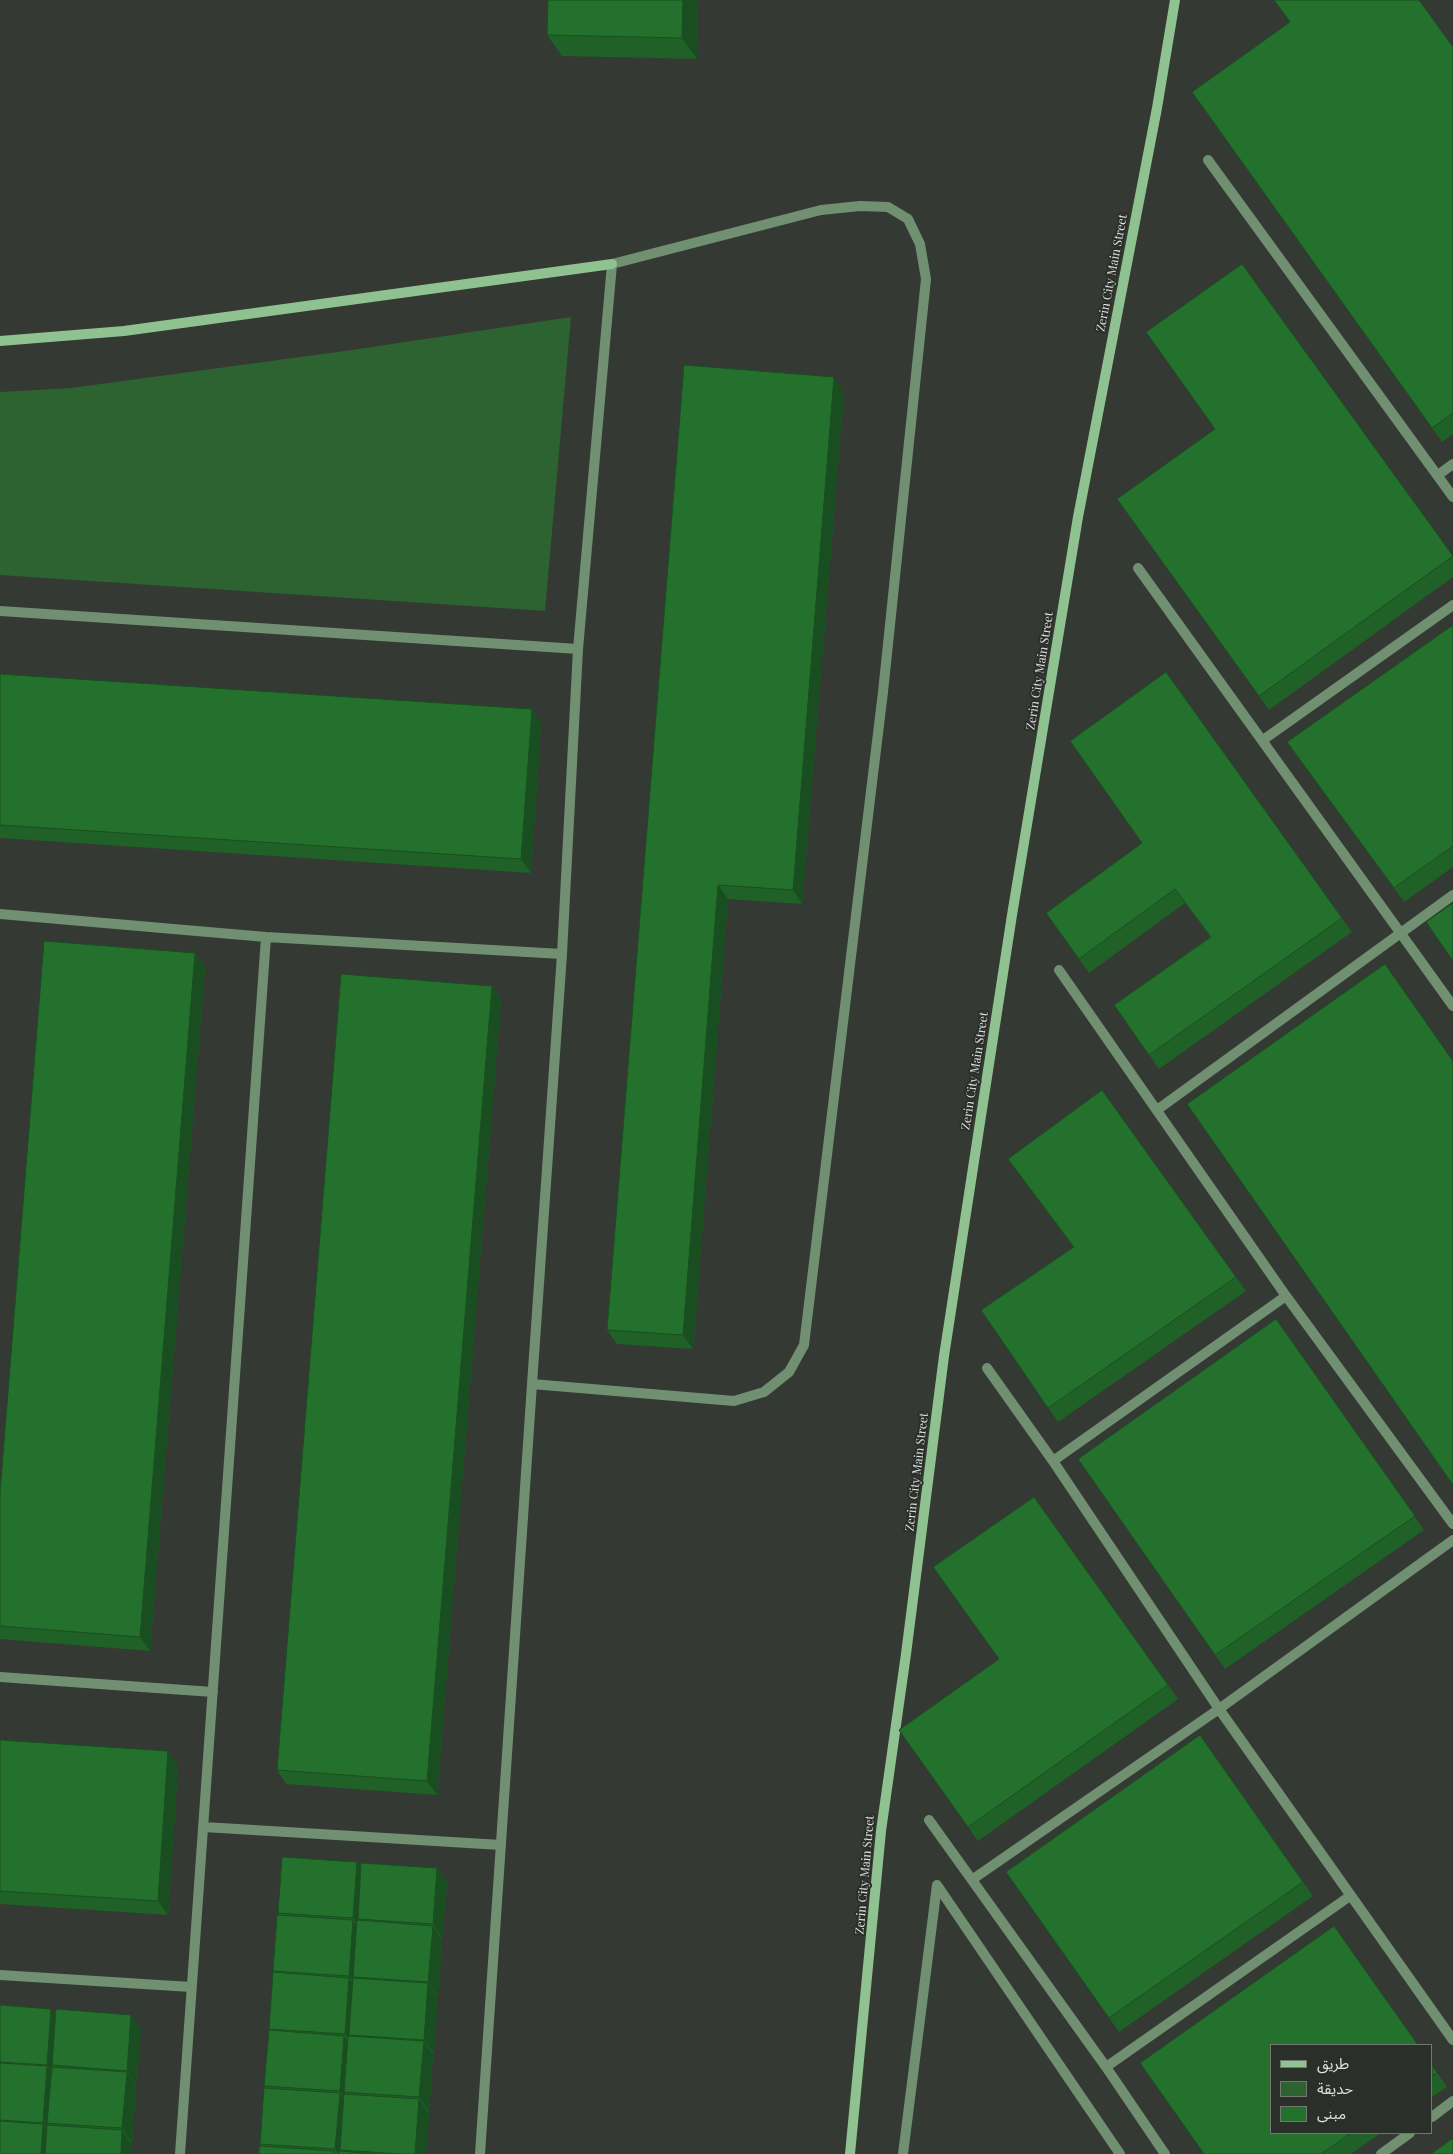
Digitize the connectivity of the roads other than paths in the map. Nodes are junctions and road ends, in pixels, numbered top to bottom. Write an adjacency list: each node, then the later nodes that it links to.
1 (1175, 0): 44 (street, Zerin City Main Street)
2 (1208, 160): 6 (street)
3 (612, 264): 4 (street); 11 (street); 23 (street)
4 (0, 340)
5 (1453, 464): 6 (street)
6 (1438, 475): 7 (street)
7 (1453, 496)
8 (1138, 568): 12 (street)
9 (1453, 606): 12 (street)
10 (0, 611): 11 (street)
11 (578, 649): 17 (street)
12 (1263, 740): 15 (street)
13 (1453, 895): 15 (street)
14 (0, 914): 16 (street)
15 (1401, 933): 19 (street); 20 (street)
16 (266, 937): 17 (street); 28 (street)
17 (562, 954): 23 (street)
18 (1059, 970): 20 (street)
19 (1453, 1006)
20 (1157, 1110): 21 (street)
21 (1286, 1296): 24 (street); 25 (street)
22 (987, 1368): 24 (street)
23 (532, 1384): 32 (street)
24 (1053, 1461): 29 (street)
25 (1453, 1524)
26 (1453, 1540): 29 (street)
27 (0, 1677): 28 (street)
28 (213, 1692): 31 (street)
29 (1219, 1709): 33 (street); 34 (street)
30 (929, 1820): 33 (street)
31 (204, 1827): 32 (street); 36 (street)
32 (501, 1845): 43 (street)
33 (973, 1879): 38 (street)
34 (1350, 1896): 37 (street); 38 (street)
35 (0, 1975): 36 (street)
36 (191, 1987): 42 (street)
37 (1453, 2040)
38 (1106, 2068): 47 (street)
39 (1453, 2101): 40 (street)
40 (1433, 2116)
41 (1409, 2134): 48 (street)
42 (180, 2154)
43 (480, 2154)
44 (850, 2154)
45 (902, 2154): 46 (street)
46 (1120, 2154)
47 (1165, 2154)
48 (1381, 2154)

